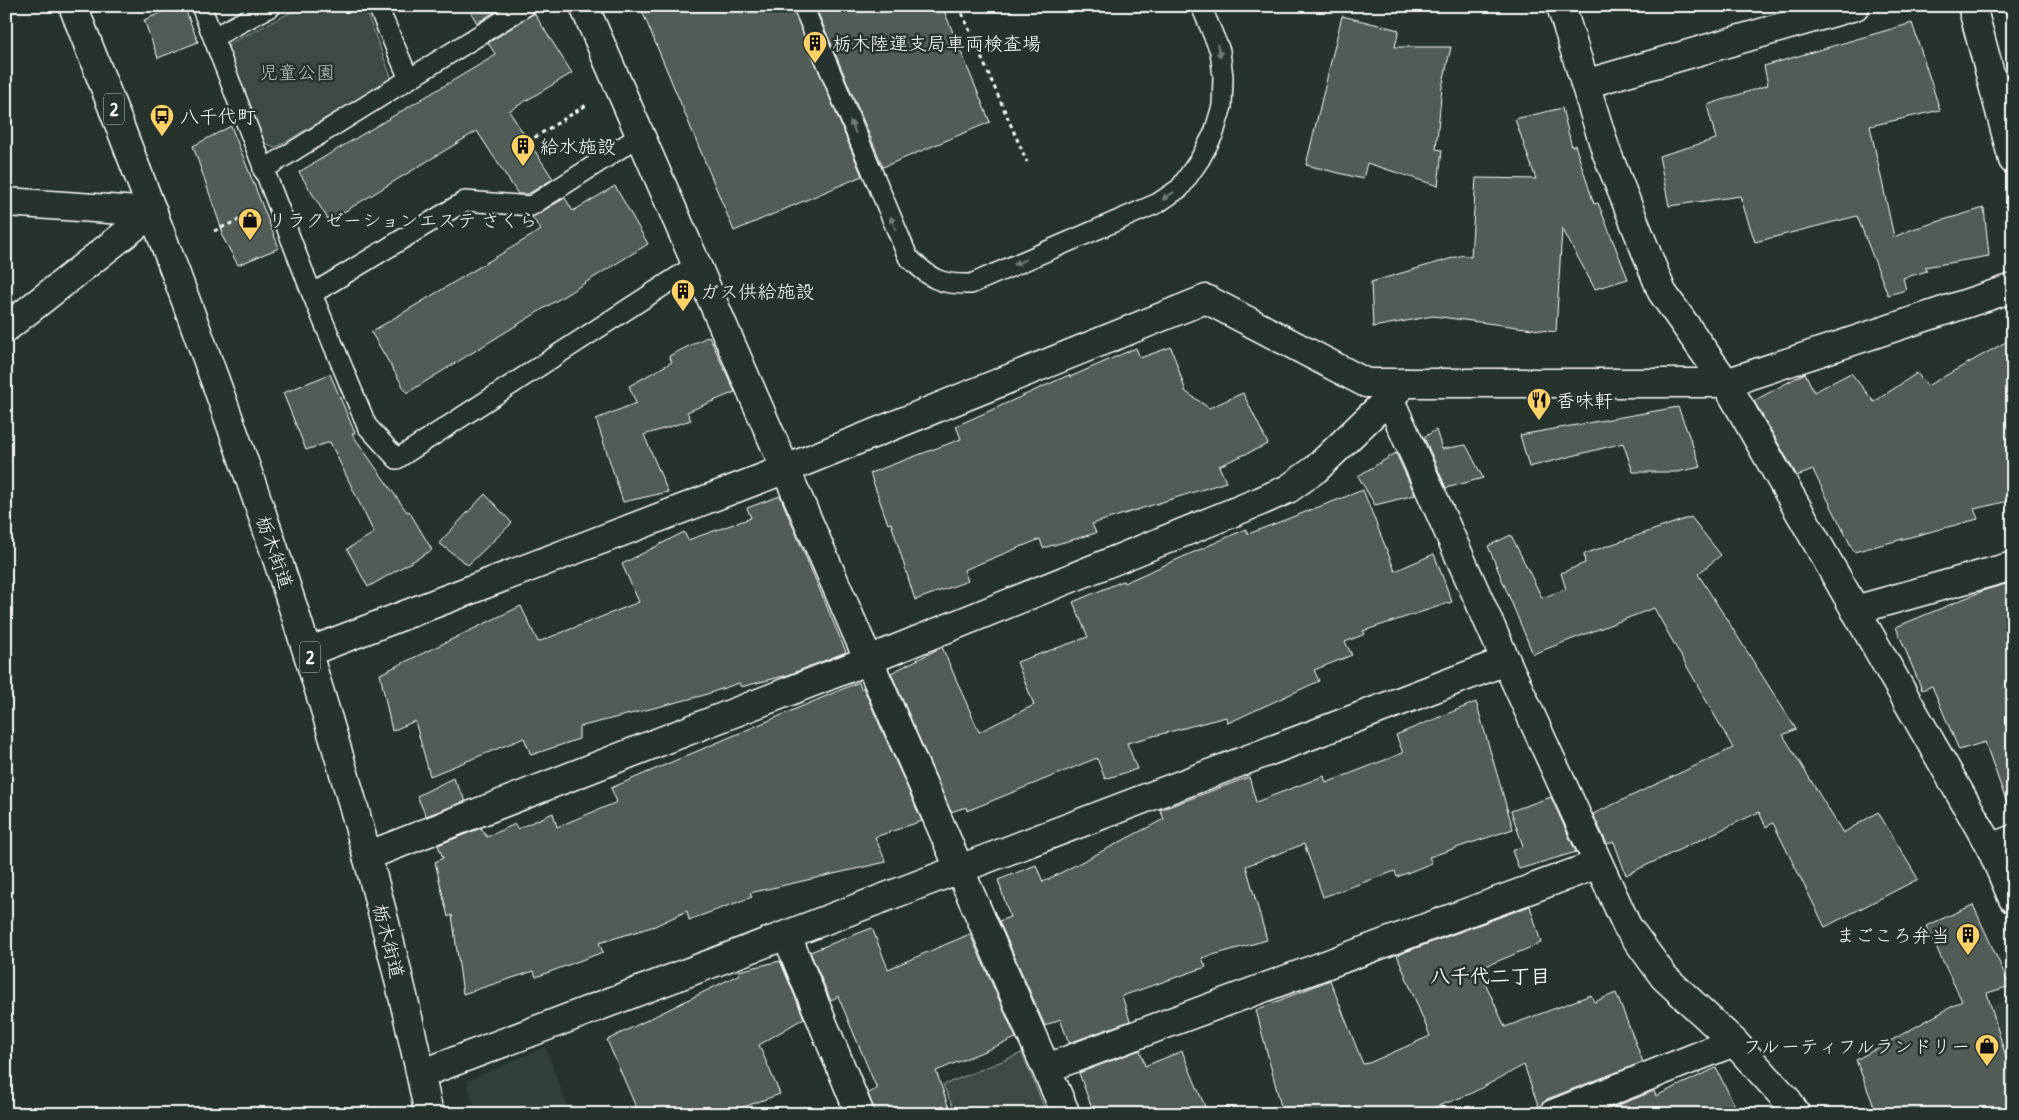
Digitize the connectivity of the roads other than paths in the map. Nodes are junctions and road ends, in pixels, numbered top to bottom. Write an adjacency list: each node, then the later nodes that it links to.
1 (73, 6): 19 (street, 栃木街道 / 2)
2 (201, 6): 12 (lane)
3 (272, 6): 12 (lane)
4 (526, 6): 13 (lane)
5 (584, 6): 15 (street)
6 (803, 6): 7 (lane, one-way to 6)
7 (1201, 6)
8 (1561, 6): 14 (street)
9 (1855, 6): 14 (street)
10 (1972, 6): 16 (street)
11 (378, 7): 13 (lane)
12 (214, 37): 17 (lane)
13 (409, 79): 17 (lane)
14 (1585, 84): 24 (street)
15 (641, 135): 20 (street); 22 (lane)
16 (2013, 160)
17 (263, 170): 22 (lane)
18 (6, 202): 19 (street)
19 (153, 212): 23 (street); 29 (street, 栃木街道 / 2)
20 (697, 264): 22 (lane); 26 (street)
21 (2013, 288): 24 (street)
22 (312, 294)
23 (6, 328)
24 (1726, 383): 25 (street); 28 (street)
25 (1397, 390): 26 (street); 30 (street); 31 (street)
26 (786, 469): 29 (street); 30 (street)
27 (2013, 566): 28 (street)
28 (1855, 610): 32 (street)
29 (308, 652): 33 (street, 栃木街道 / 2)
30 (869, 660): 33 (street); 35 (street)
31 (1506, 661): 34 (street); 35 (street)
32 (2002, 844): 36 (street)
33 (367, 856): 40 (street, 栃木街道 / 2)
34 (1598, 864): 38 (street); 39 (street)
35 (960, 870): 37 (street); 39 (street)
36 (2013, 899)
37 (787, 936): 40 (street); 42 (street)
38 (1734, 1042): 44 (street); 45 (street)
39 (1046, 1068): 43 (street)
40 (421, 1074): 41 (street, 栃木街道 / 2)
41 (429, 1114)
42 (860, 1114)
43 (1066, 1114)
44 (1553, 1114)
45 (1796, 1114)

